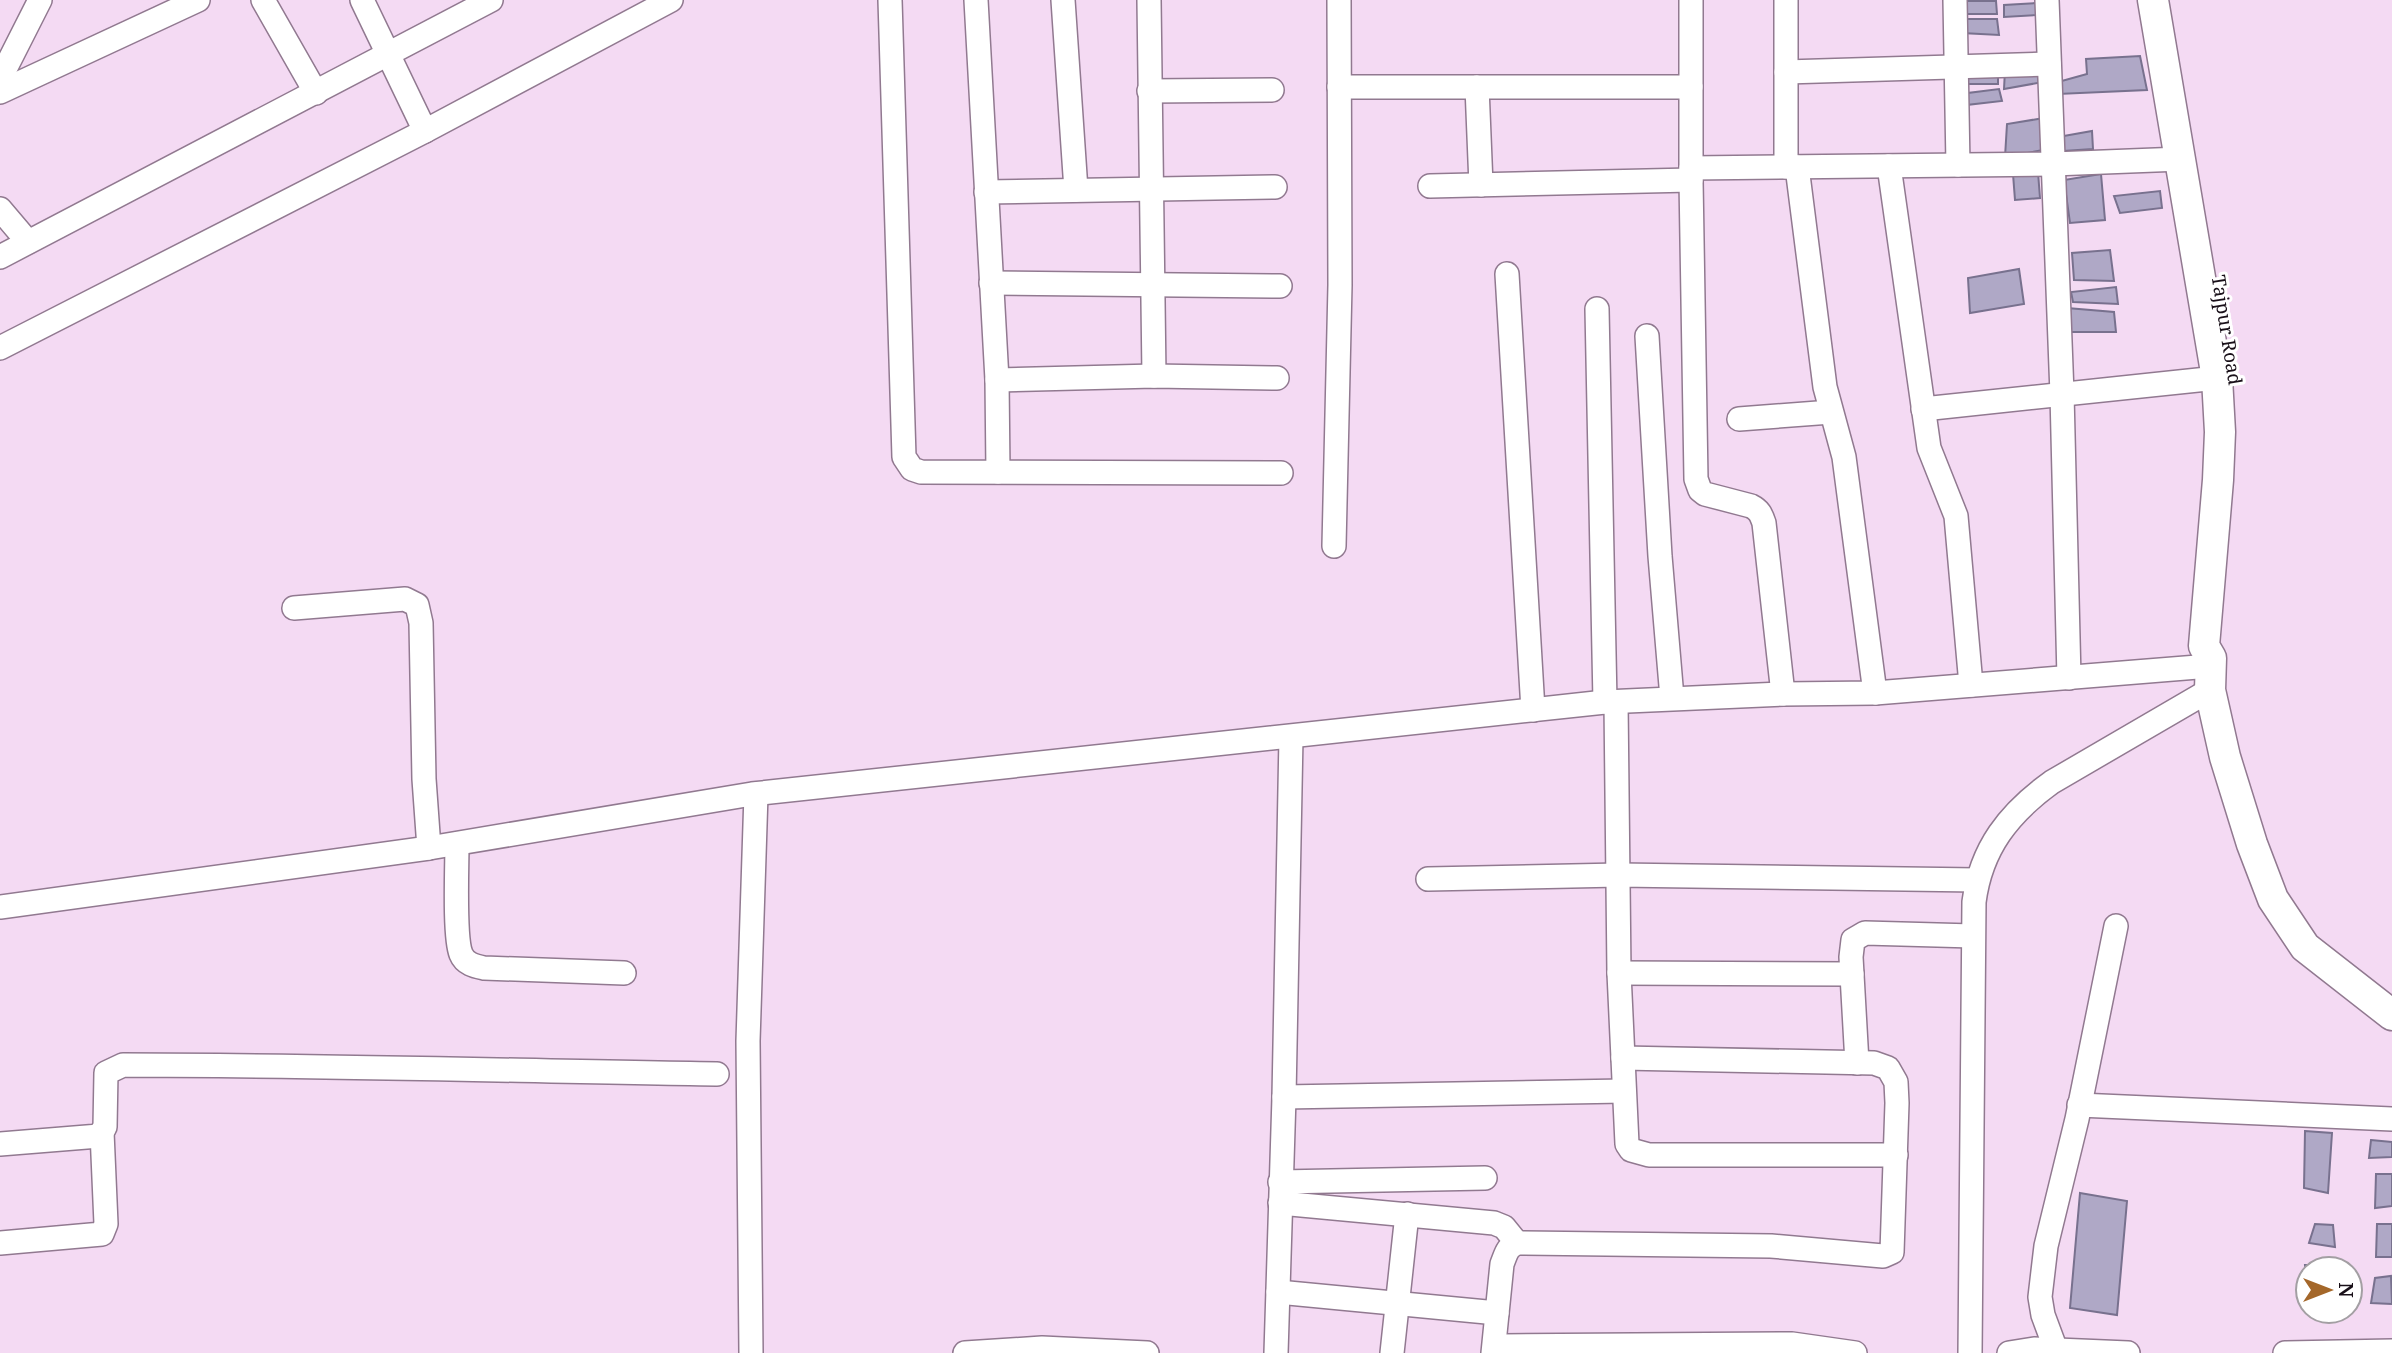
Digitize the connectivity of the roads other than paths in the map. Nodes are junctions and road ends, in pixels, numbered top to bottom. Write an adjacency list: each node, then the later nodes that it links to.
1 (40, 0): 22 (street)
2 (198, 0): 28 (street)
3 (263, 0): 29 (street)
4 (362, 0): 18 (street)
5 (491, 0): 18 (street)
6 (671, 0): 30 (street)
7 (890, 0): 61 (street)
8 (976, 0): 42 (street)
9 (1063, 0): 40 (street)
10 (1149, 0): 27 (street)
11 (1339, 0): 23 (street)
12 (1691, 0): 25 (street)
13 (1786, 0): 21 (street)
14 (1955, 0): 20 (street)
15 (2047, 0): 19 (street)
16 (2153, 0): 31 (main road, Tajpur Road)
17 (2172, 0): 65 (main road, Tajpur Road)
18 (388, 55): 29 (street); 30 (street)
19 (2049, 64): 20 (street); 32 (street)
20 (1955, 67): 21 (street); 33 (street)
21 (1786, 72): 35 (street)
22 (0, 79)
23 (1339, 87): 24 (street); 63 (street)
24 (1476, 87): 25 (street); 37 (street)
25 (1691, 87): 36 (street)
26 (1272, 90): 27 (street)
27 (1149, 91): 41 (street)
28 (0, 92)
29 (316, 93): 44 (street)
30 (425, 131): 52 (street)
31 (2181, 159): 32 (street); 54 (main road, Tajpur Road)
32 (2053, 164): 33 (street); 57 (street)
33 (1958, 165): 34 (street)
34 (1889, 166): 35 (street); 58 (street)
35 (1791, 167): 36 (street); 59 (street)
36 (1691, 174): 37 (street); 69 (street)
37 (1481, 185): 38 (street)
38 (1430, 186)
39 (1275, 187): 41 (street)
40 (1076, 190): 41 (street); 42 (street)
41 (1150, 190): 48 (street)
42 (986, 192): 47 (street)
43 (0, 209): 44 (street)
44 (28, 243): 45 (street)
45 (0, 257)
46 (1507, 274): 72 (street)
47 (991, 283): 48 (street); 56 (street)
48 (1152, 286): 49 (street); 53 (street)
49 (1280, 286)
50 (1597, 309): 71 (street)
51 (1647, 336): 70 (street)
52 (0, 348)
53 (1154, 376): 55 (street); 56 (street)
54 (2217, 378): 57 (street); 65 (main road, Tajpur Road)
55 (1277, 379)
56 (996, 380): 61 (street)
57 (2062, 394): 58 (street); 66 (street)
58 (1923, 409): 67 (street)
59 (1831, 412): 60 (street); 68 (street)
60 (1739, 419)
61 (998, 472): 62 (street)
62 (1282, 473)
63 (1334, 546)
64 (295, 608): 76 (street)
65 (2210, 671): 66 (street); 79 (street); 86 (main road, Tajpur Road)
66 (2068, 678): 67 (street)
67 (1972, 685): 68 (street)
68 (1875, 693): 69 (street)
69 (1783, 694): 70 (street)
70 (1672, 698): 71 (street)
71 (1611, 702): 72 (street); 77 (street)
72 (1533, 710): 73 (street)
73 (1291, 737): 74 (street); 91 (street)
74 (756, 794): 75 (street); 108 (street)
75 (457, 844): 76 (street); 83 (street)
76 (429, 848): 80 (street)
77 (1619, 875): 78 (street); 79 (street); 84 (street)
78 (1429, 879)
79 (1977, 880): 82 (street)
80 (0, 907)
81 (2116, 926): 92 (street)
82 (1973, 936): 85 (street); 115 (street)
83 (624, 973)
84 (1619, 973): 85 (street); 87 (street)
85 (1852, 974): 88 (street)
86 (2392, 1015)
87 (1623, 1058): 88 (street); 90 (street)
88 (1857, 1063): 96 (street)
89 (717, 1074): 94 (street)
90 (1624, 1091): 91 (street); 96 (street)
91 (1284, 1097): 98 (street)
92 (2079, 1105): 93 (street); 106 (street)
93 (2392, 1119)
94 (102, 1132): 95 (street); 100 (street)
95 (0, 1144)
96 (1896, 1155): 101 (street)
97 (1485, 1178): 98 (street)
98 (1280, 1193): 99 (street); 102 (street)
99 (1407, 1214): 101 (street); 103 (street)
100 (0, 1243)
101 (1517, 1243): 104 (street)
102 (1278, 1292): 103 (street); 111 (street)
103 (1397, 1303): 104 (street); 112 (street)
104 (1497, 1313): 113 (street)
105 (1791, 1349): 113 (street); 114 (street)
106 (2056, 1349): 116 (street); 117 (street)
107 (2392, 1351): 118 (street)
108 (751, 1353)
109 (965, 1353): 110 (street)
110 (1147, 1353)
111 (1276, 1353)
112 (1392, 1353)
113 (1494, 1353)
114 (1855, 1353)
115 (1970, 1353)
116 (2010, 1353)
117 (2128, 1353)
118 (2286, 1353)

